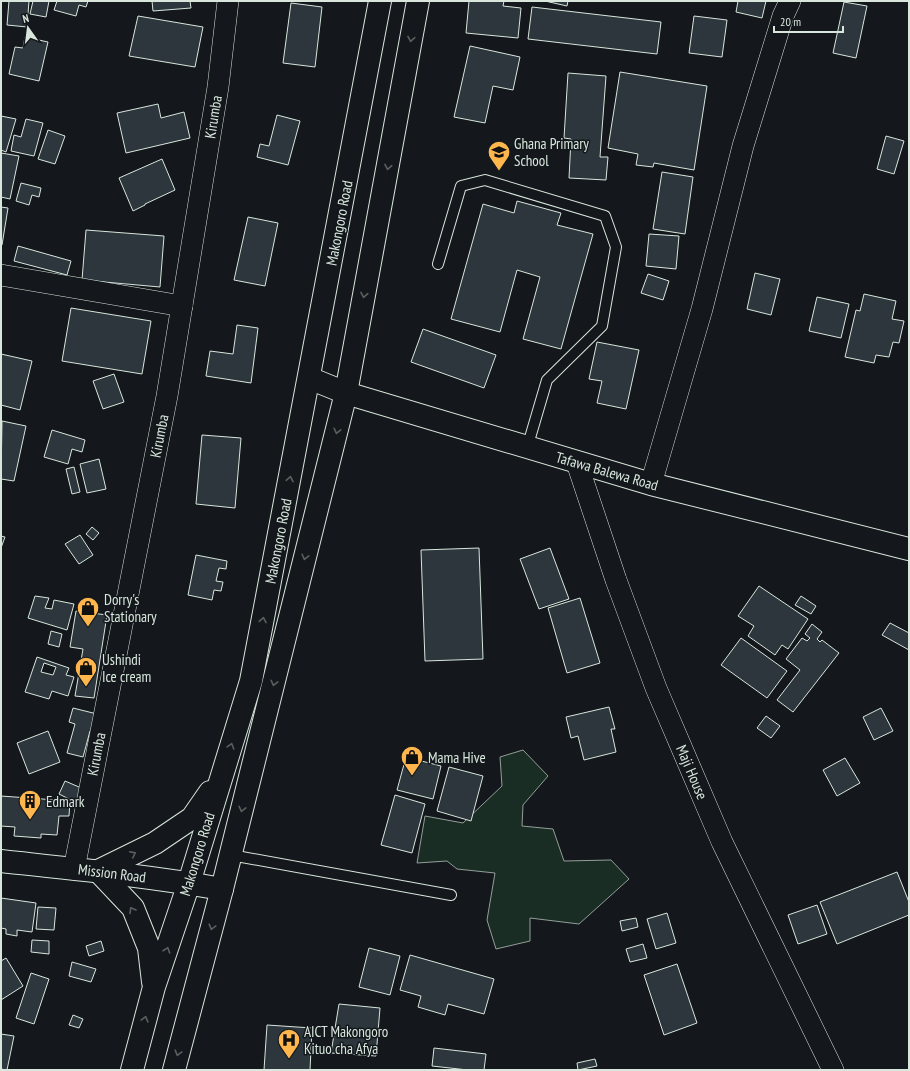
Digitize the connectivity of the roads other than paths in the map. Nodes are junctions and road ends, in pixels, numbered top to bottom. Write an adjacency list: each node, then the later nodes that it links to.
1 (228, 1): 7 (street, Kirumba)
2 (380, 1): 8 (main road, Makongoro Road)
3 (418, 1): 9 (main road, Makongoro Road, one-way to 9)
4 (790, 1): 12 (street)
5 (438, 264): 10 (lane)
6 (1, 275): 7 (street)
7 (182, 306): 17 (street, Kirumba)
8 (309, 378): 9 (main road, Tafawa Balewa Road); 14 (main road, Makongoro Road, one-way to 8)
9 (346, 393): 10 (main road, Tafawa Balewa Road); 15 (main road, Makongoro Road, one-way to 15)
10 (527, 448): 11 (main road, Tafawa Balewa Road)
11 (577, 463): 12 (main road, Tafawa Balewa Road); 25 (street, Maji House)
12 (651, 484): 13 (main road, Tafawa Balewa Road)
13 (909, 549)
14 (220, 778): 18 (main road, one-way to 14); 19 (main road, Makongoro Road)
15 (231, 855): 20 (main road, Makongoro Road); 21 (lane)
16 (1, 861): 17 (main road, Mission Road)
17 (74, 869): 18 (main road, Mission Road)
18 (98, 872): 19 (main road, Mission Road); 22 (main road, one-way to 18)
19 (189, 883): 20 (main road, Mission Road); 22 (main road, Makongoro Road, one-way to 19)
20 (222, 889): 24 (main road, Makongoro Road, one-way to 24)
21 (451, 895)
22 (154, 987): 23 (main road, Makongoro Road, one-way to 22)
23 (132, 1070)
24 (174, 1070)
25 (833, 1070)

